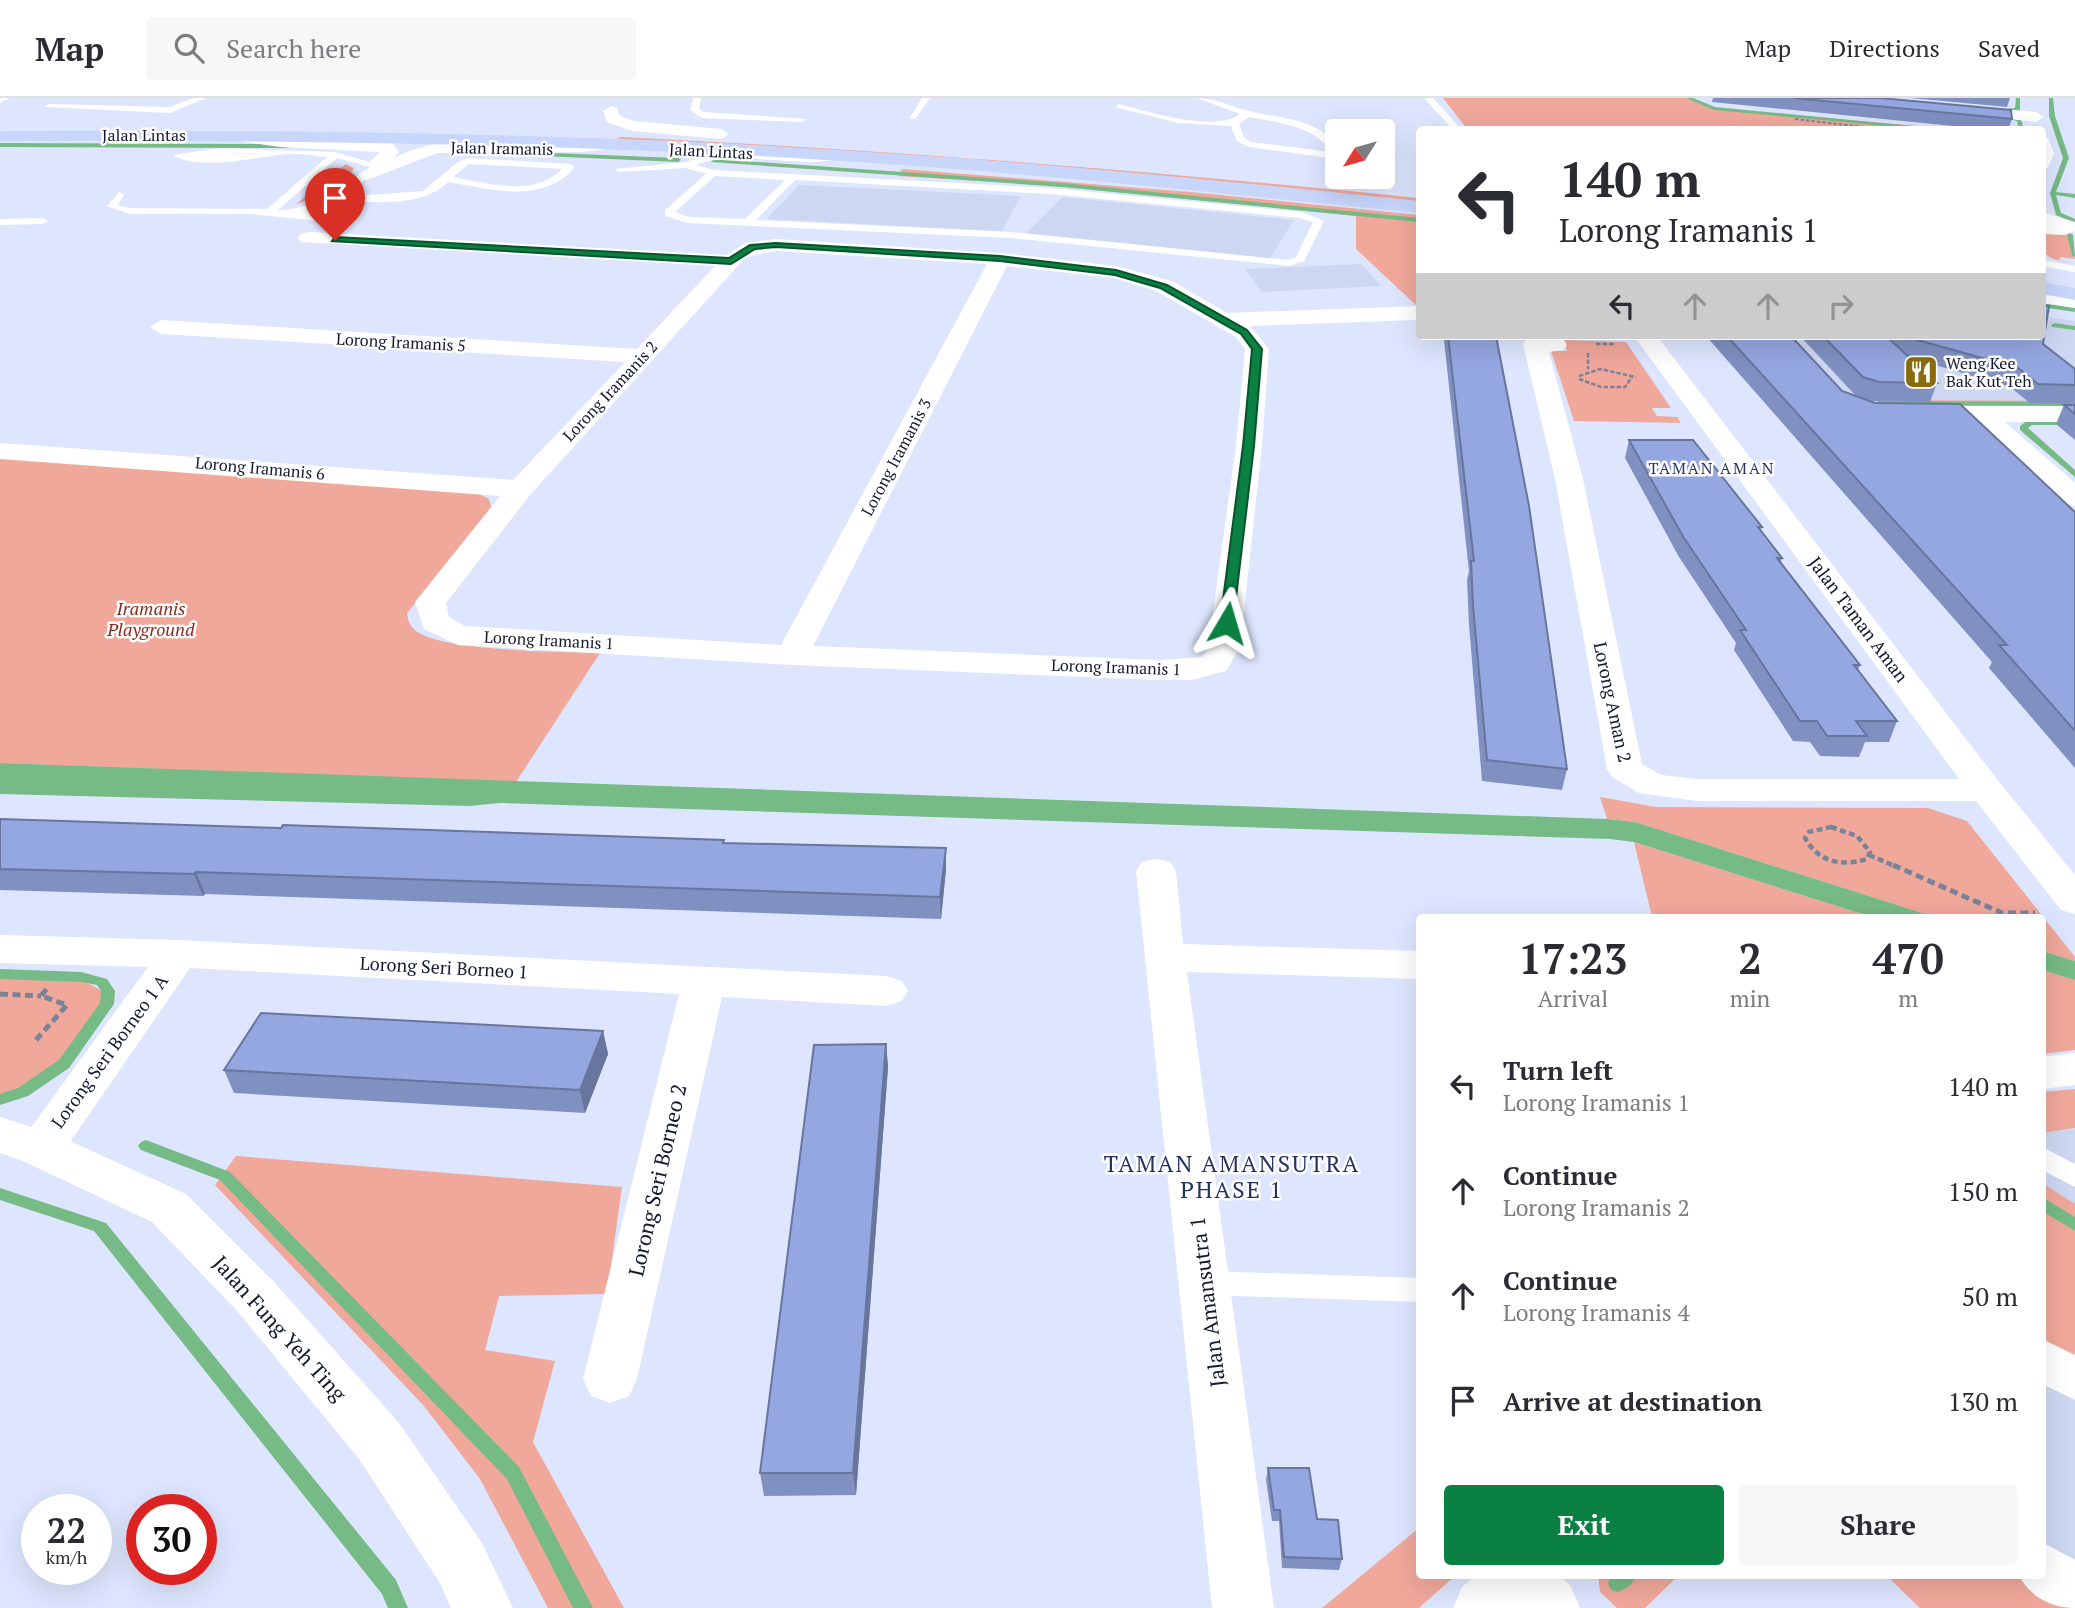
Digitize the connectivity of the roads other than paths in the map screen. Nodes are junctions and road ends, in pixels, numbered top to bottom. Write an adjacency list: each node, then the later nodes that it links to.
1 (202, 98): 8 (lane)
2 (697, 98): 13 (lane)
3 (926, 98): 12 (lane)
4 (1202, 98): 11 (lane)
5 (1428, 98): 19 (lane)
6 (2035, 98): 16 (street)
7 (616, 104): 21 (street); 26 (street)
8 (49, 107)
9 (1119, 107): 15 (lane)
10 (1937, 108): 16 (street)
11 (1247, 114): 15 (lane); 24 (lane)
12 (912, 117)
13 (803, 120)
14 (449, 122): 18 (highway)
15 (1234, 123): 28 (lane)
16 (2038, 123)
17 (0, 124): 20 (highway, Jalan Lintas)
18 (395, 124): 20 (highway, Jalan Lintas); 26 (highway, Jalan Lintas)
19 (1454, 126)
20 (20, 130): 22 (highway, Jalan Lintas); 23 (highway, Jalan Lintas); 25 (highway)
21 (720, 134): 26 (highway, Jalan Lintas); 37 (highway, Jalan Lintas)
22 (236, 136): 25 (highway, Jalan Lintas); 35 (street)
23 (0, 137)
24 (1325, 137)
25 (419, 138): 26 (highway, Jalan Lintas); 35 (street)
26 (595, 138): 30 (highway, Jalan Lintas); 32 (highway); 35 (street, Jalan Iramanis)
27 (284, 152): 27 (lane); 29 (lane)
28 (1325, 153)
29 (335, 155): 35 (lane); 46 (lane)
30 (836, 158): 31 (lane); 32 (highway, Jalan Lintas)
31 (687, 165): 33 (lane); 34 (lane)
32 (976, 165): 45 (highway, Jalan Lintas)
33 (620, 169)
34 (713, 173): 36 (lane); 52 (lane)
35 (369, 174): 43 (lane); 44 (lane)
36 (793, 177): 52 (lane); 54 (lane)
37 (1325, 178)
38 (445, 179): 39 (lane); 39 (lane); 44 (lane)
39 (488, 185): 44 (lane)
40 (1395, 187): 41 (highway, Jalan Lintas)
41 (1416, 190)
42 (119, 195): 48 (lane)
43 (318, 202): 44 (lane); 47 (lane)
44 (353, 204): 47 (lane)
45 (1416, 206)
46 (272, 209): 47 (lane); 48 (lane)
47 (302, 210): 48 (lane)
48 (250, 211)
49 (43, 221): 51 (lane)
50 (2046, 221): 53 (street)
51 (0, 222)
52 (748, 222): 54 (lane)
53 (2072, 226)
54 (895, 230): 56 (street)
55 (308, 238): 58 (street)
56 (874, 250): 57 (street, Lorong Iramanis 1); 58 (street, Lorong Iramanis 2)
57 (1000, 259): 69 (street, Lorong Iramanis 1); 82 (street, Lorong Iramanis 3)
58 (731, 261): 74 (street, Lorong Iramanis 2)
59 (2046, 264): 60 (lane)
60 (2075, 269)
61 (2046, 271): 62 (highway)
62 (2075, 275)
63 (2046, 289): 64 (highway)
64 (2075, 294)
65 (2046, 297): 66 (street)
66 (2075, 301)
67 (1416, 313): 69 (street)
68 (2046, 317): 70 (street)
69 (1223, 320): 82 (street, Lorong Iramanis 1)
70 (2075, 321)
71 (161, 327): 74 (street, Lorong Iramanis 5)
72 (1553, 340): 83 (street, Lorong Aman 2)
73 (1648, 340): 83 (street, Jalan Taman Aman)
74 (641, 356): 79 (street, Lorong Iramanis 2)
75 (1900, 414): 77 (street)
76 (2075, 414): 77 (street)
77 (1983, 415): 80 (street)
78 (0, 451): 79 (street, Lorong Iramanis 6)
79 (520, 489): 81 (street, Lorong Iramanis 2)
80 (2075, 498)
81 (458, 635): 82 (street, Lorong Iramanis 1)
82 (792, 655)
83 (1986, 790): 85 (street, Jalan Taman Aman)
84 (1156, 871): 88 (street, Jalan Amansutra 1)
85 (2075, 901)
86 (0, 949): 87 (street, Lorong Seri Borneo 1)
87 (179, 954): 90 (street, Lorong Seri Borneo 1); 94 (street, Lorong Seri Borneo 1 A)
88 (1164, 957): 89 (street); 97 (street, Jalan Amansutra 1)
89 (1416, 965)
90 (704, 981): 91 (street, Lorong Seri Borneo 1); 100 (street, Lorong Seri Borneo 2)
91 (887, 991)
92 (2075, 1069): 93 (street)
93 (2046, 1073)
94 (20, 1142): 106 (street, Jalan Fung Yeh Ting)
95 (2046, 1159): 96 (lane)
96 (2075, 1177)
97 (1206, 1283): 98 (lane); 107 (street, Jalan Amansutra 1)
98 (1416, 1290)
99 (2046, 1362): 101 (street)
100 (610, 1379)
101 (2075, 1380)
102 (2046, 1570): 105 (street)
103 (1516, 1579): 108 (street)
104 (1524, 1579): 109 (street)
105 (2075, 1591)
106 (482, 1608)
107 (1243, 1608)
108 (1484, 1608)
109 (1549, 1608)

